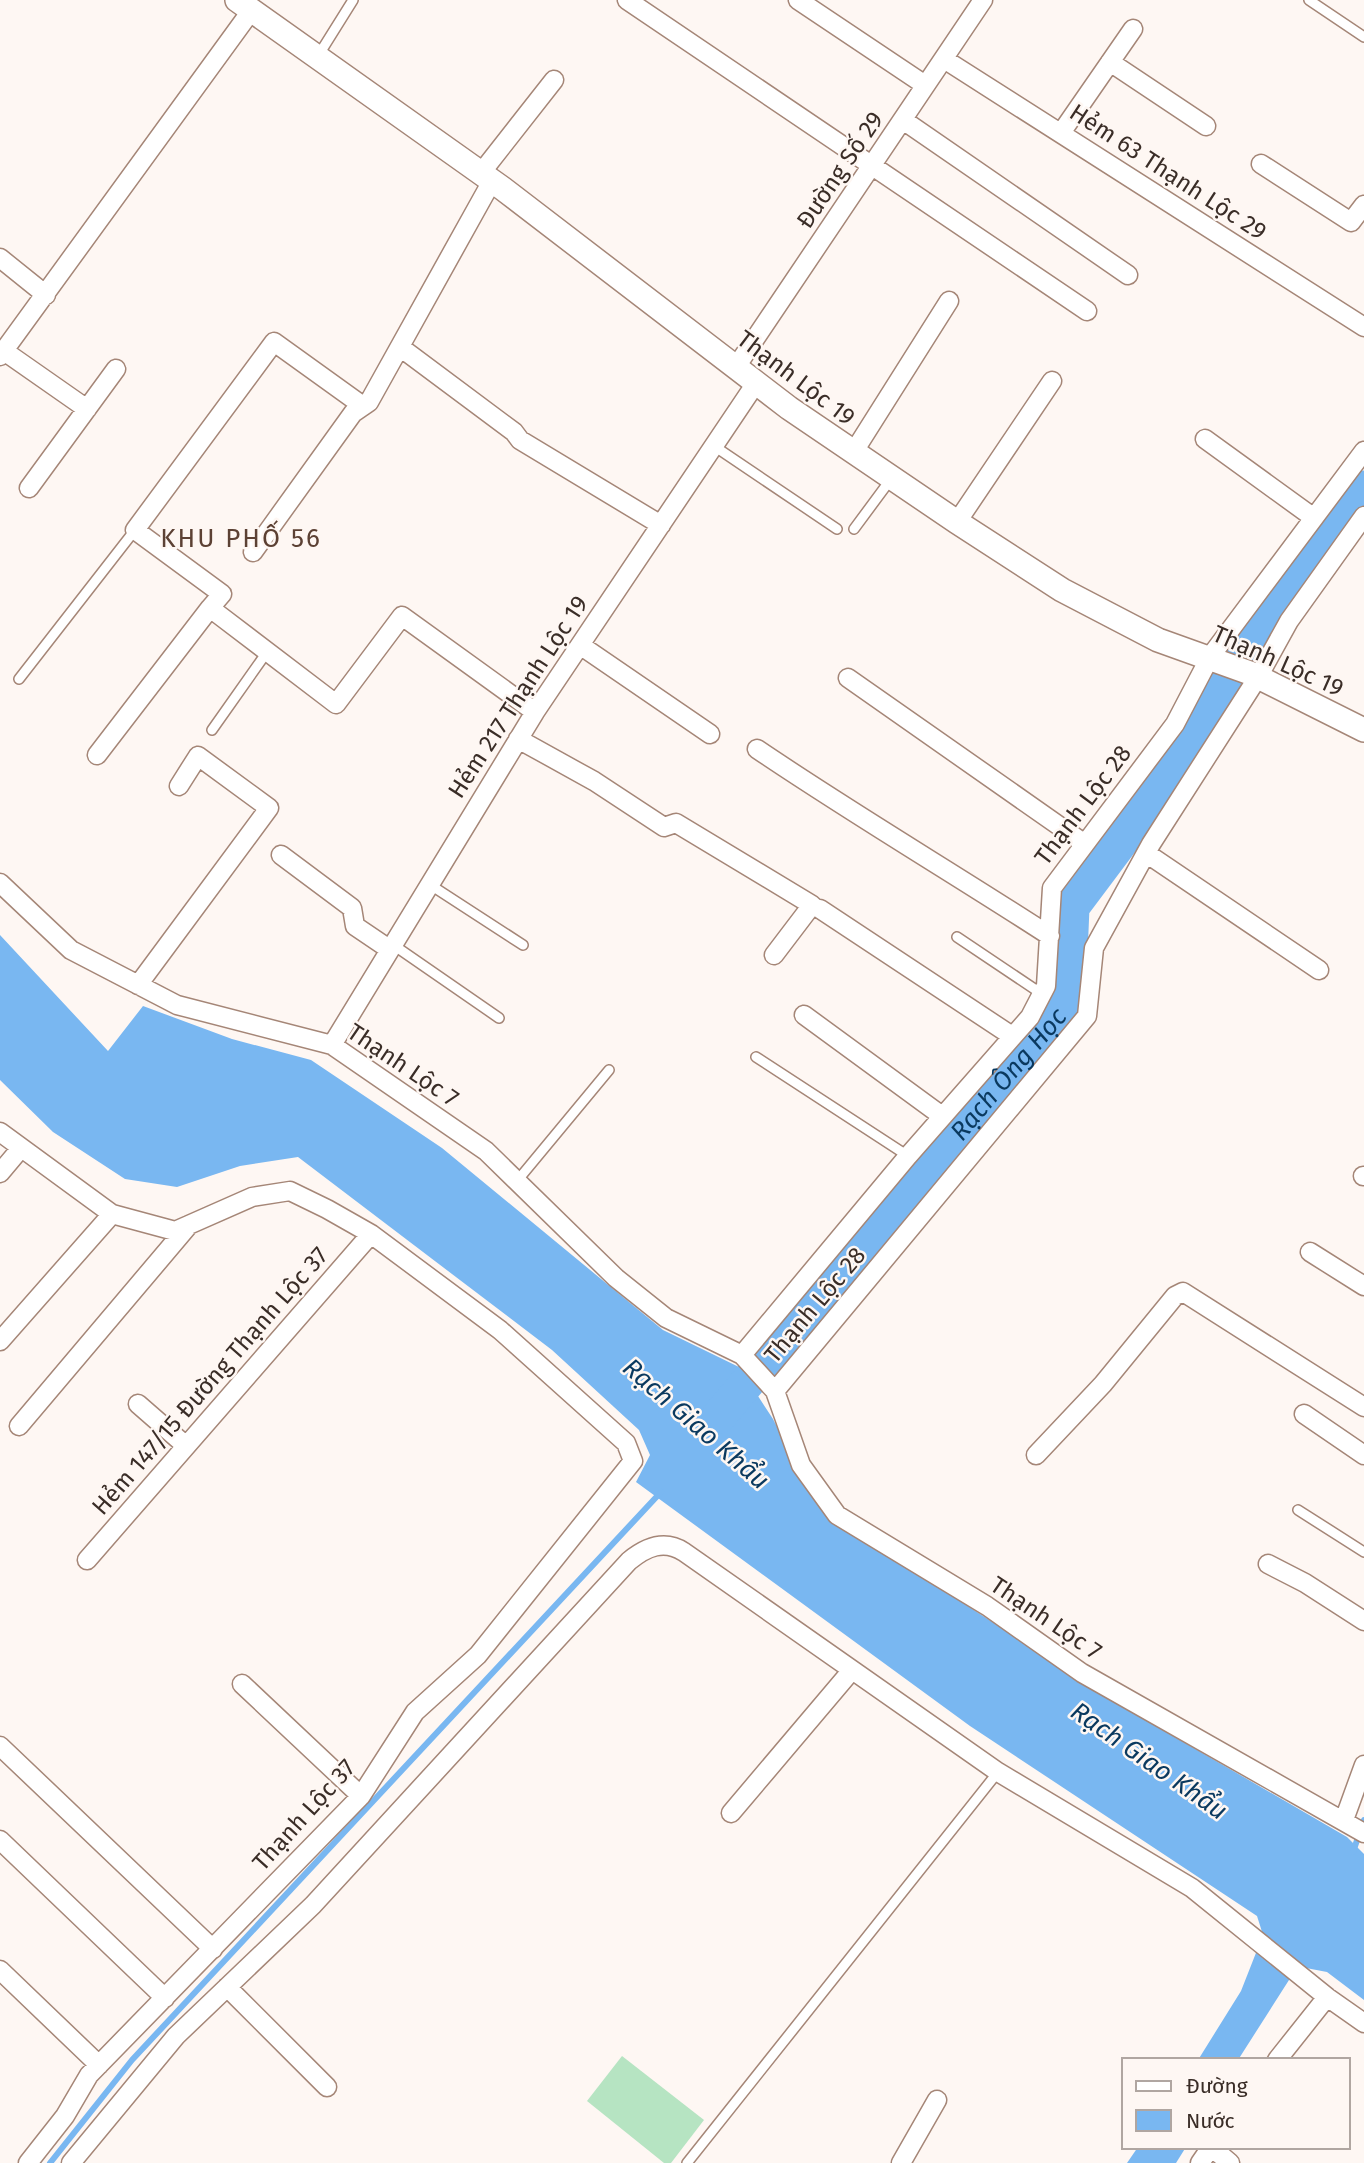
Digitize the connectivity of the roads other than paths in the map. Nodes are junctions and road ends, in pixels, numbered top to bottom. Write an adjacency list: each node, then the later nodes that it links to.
1 (353, 0): 9 (lane)
2 (628, 0): 18 (street)
3 (983, 0): 10 (street, Đường Số 29)
4 (1309, 0): 8 (lane)
5 (801, 2): 13 (street)
6 (244, 5): 9 (street, Thạnh Lộc 19); 23 (street)
7 (1133, 29): 11 (street)
8 (1364, 37)
9 (317, 57): 19 (street, Thạnh Lộc 19)
10 (944, 59): 13 (street, Đường Số 29); 16 (street, Hẻm 63 Thạnh Lộc 29)
11 (1110, 62): 15 (street); 16 (street)
12 (554, 80): 19 (street)
13 (925, 85): 14 (street, Đường Số 29)
14 (903, 120): 18 (street, Đường Số 29); 22 (street)
15 (1206, 125)
16 (1061, 133): 26 (street, Hẻm 63 Thạnh Lộc 29)
17 (1261, 164): 20 (street)
18 (872, 166): 25 (street); 29 (street, Đường Số 29)
19 (486, 177): 27 (street); 29 (street, Thạnh Lộc 19)
20 (1364, 205)
21 (0, 258): 23 (street)
22 (1128, 275)
23 (46, 295): 28 (street)
24 (949, 301): 38 (street)
25 (1087, 311)
26 (1364, 327)
27 (400, 346): 33 (street); 44 (street)
28 (2, 353): 34 (street)
29 (736, 367): 32 (street, Thạnh Lộc 19)
30 (116, 369): 34 (street)
31 (1052, 381): 43 (street)
32 (756, 383): 36 (street, Hẻm 217 Thạnh Lộc 19); 38 (street, Thạnh Lộc 19)
33 (363, 406): 47 (street); 48 (street)
34 (87, 409): 40 (street)
35 (1205, 439): 42 (street)
36 (714, 446): 44 (street, Hẻm 217 Thạnh Lộc 19); 45 (lane)
37 (1364, 451): 42 (street, Thạnh Lộc 28)
38 (853, 453): 39 (street, Thạnh Lộc 19)
39 (891, 478): 43 (street, Thạnh Lộc 19); 46 (lane)
40 (29, 488)
41 (1364, 516): 53 (street, Thạnh Lộc 28)
42 (1314, 518): 52 (street, Thạnh Lộc 28)
43 (957, 522): 52 (street, Thạnh Lộc 19)
44 (660, 525): 50 (street, Hẻm 217 Thạnh Lộc 19)
45 (837, 529)
46 (854, 529)
47 (135, 530): 49 (street); 55 (lane)
48 (253, 552)
49 (210, 608): 51 (street); 62 (street)
50 (580, 645): 56 (street, Hẻm 217 Thạnh Lộc 19); 59 (street)
51 (267, 652): 56 (street); 57 (lane)
52 (1214, 658): 53 (street, Thạnh Lộc 19); 64 (street, Thạnh Lộc 28)
53 (1254, 675): 58 (street, Thạnh Lộc 19); 65 (street, Thạnh Lộc 28)
54 (848, 678): 64 (street)
55 (19, 679)
56 (535, 712): 60 (street, Hẻm 217 Thạnh Lộc 19)
57 (212, 730)
58 (1364, 730)
59 (710, 734)
60 (518, 739): 68 (street, Hẻm 217 Thạnh Lộc 19); 74 (street)
61 (757, 749): 70 (street)
62 (97, 755)
63 (179, 786): 76 (street)
64 (1085, 844): 70 (street, Thạnh Lộc 28)
65 (1146, 853): 75 (street); 97 (street, Thạnh Lộc 28)
66 (281, 855): 73 (street)
67 (0, 883): 76 (street, Thạnh Lộc 7)
68 (429, 884): 72 (lane); 73 (street, Hẻm 217 Thạnh Lộc 19)
69 (820, 909): 80 (street)
70 (1050, 936): 77 (street, Thạnh Lộc 28)
71 (957, 937): 77 (lane)
72 (523, 945)
73 (388, 946): 79 (lane); 81 (street, Hẻm 217 Thạnh Lộc 19)
74 (774, 955)
75 (1319, 970)
76 (138, 985): 81 (street, Thạnh Lộc 7)
77 (1042, 994): 80 (street, Thạnh Lộc 28)
78 (804, 1016): 84 (street)
79 (499, 1018)
80 (1012, 1036): 84 (street, Thạnh Lộc 28)
81 (332, 1045): 89 (street, Thạnh Lộc 7)
82 (756, 1057): 87 (lane)
83 (609, 1070): 89 (lane)
84 (942, 1116): 87 (street, Thạnh Lộc 28)
85 (0, 1132): 86 (street)
86 (21, 1149): 88 (street); 90 (street)
87 (908, 1156): 96 (street, Thạnh Lộc 28)
88 (0, 1173)
89 (517, 1181): 96 (street, Thạnh Lộc 7)
90 (112, 1214): 91 (street); 95 (street)
91 (189, 1225): 92 (street); 101 (street)
92 (371, 1234): 102 (street, Hẻm 147/15 Đường Thạnh Lộc 37); 115 (street, Thạnh Lộc 37)
93 (1310, 1252): 94 (street)
94 (1364, 1286)
95 (0, 1341)
96 (742, 1355): 97 (street)
97 (775, 1391): 117 (street, Thạnh Lộc 7)
98 (138, 1404): 102 (street)
99 (1364, 1407): 103 (street)
100 (1304, 1414): 104 (street)
101 (19, 1426)
102 (185, 1446): 107 (street, Hẻm 147/15 Đường Thạnh Lộc 37)
103 (1037, 1455)
104 (1364, 1455)
105 (1298, 1510): 106 (lane)
106 (1364, 1552)
107 (87, 1560)
108 (1268, 1564): 109 (street)
109 (1364, 1621)
110 (852, 1670): 114 (street); 116 (street); 121 (street)
111 (242, 1684): 115 (street)
112 (0, 1746): 119 (street)
113 (1364, 1765): 117 (street)
114 (998, 1772): 122 (street); 132 (lane)
115 (361, 1796): 119 (street, Thạnh Lộc 37)
116 (731, 1813)
117 (1353, 1826)
118 (0, 1840): 123 (street)
119 (213, 1949): 123 (street, Thạnh Lộc 37)
120 (0, 1969): 126 (street)
121 (227, 1987): 127 (street); 131 (street)
122 (1327, 1997): 124 (street); 125 (street)
123 (165, 1998): 126 (street, Thạnh Lộc 37)
124 (1364, 2023)
125 (1279, 2058)
126 (99, 2066): 130 (street, Thạnh Lộc 37)
127 (327, 2087)
128 (937, 2100): 133 (street)
129 (1213, 2149): 134 (street)
130 (29, 2163)
131 (71, 2163)
132 (687, 2163)
133 (901, 2163)
134 (1230, 2163)

